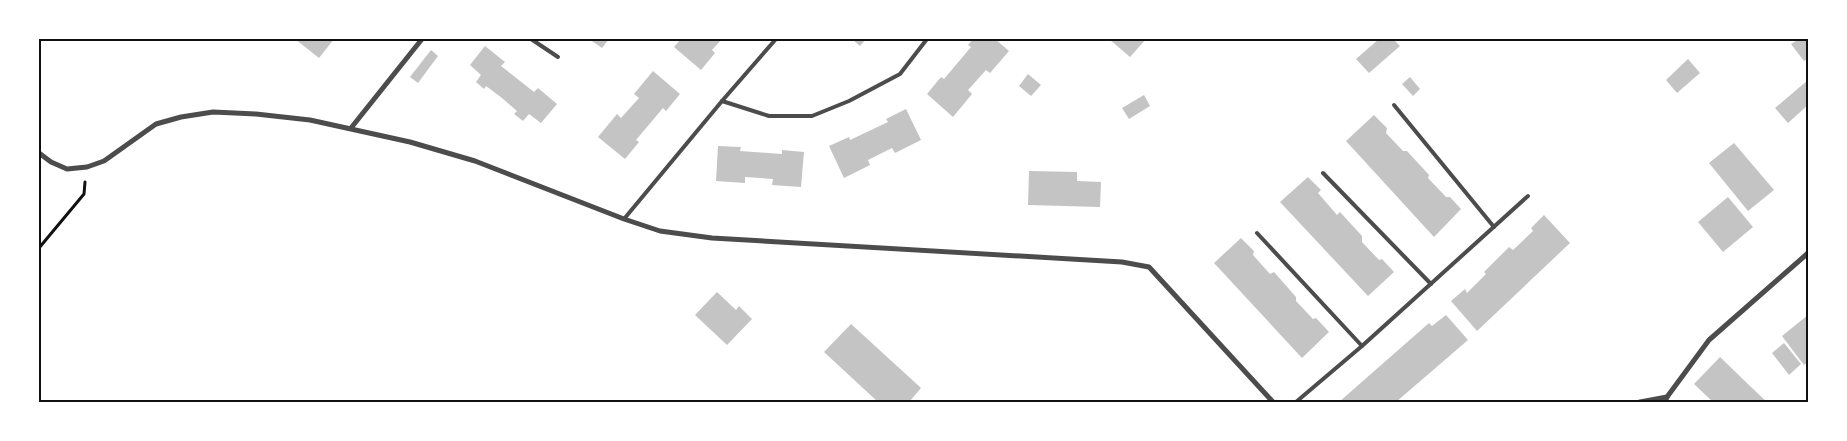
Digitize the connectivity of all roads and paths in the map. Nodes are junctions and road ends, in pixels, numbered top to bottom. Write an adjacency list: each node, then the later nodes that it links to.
1 (422, 39): 8 (street)
2 (531, 39): 5 (lane)
3 (776, 39): 6 (lane)
4 (927, 39): 6 (lane)
5 (558, 57)
6 (722, 101): 13 (lane)
7 (1394, 105): 14 (lane)
8 (351, 128): 10 (street); 13 (street)
9 (39, 153): 10 (street)
10 (87, 167): 16 (path)
11 (1323, 173): 18 (lane)
12 (1528, 196): 14 (lane)
13 (624, 219): 21 (street)
14 (1494, 227): 18 (lane)
15 (1257, 233): 19 (lane)
16 (39, 248)
17 (1808, 253): 20 (street)
18 (1431, 284): 19 (lane)
19 (1362, 346): 22 (lane)
20 (1666, 400): 23 (street)
21 (1273, 402)
22 (1296, 402)
23 (1640, 402)

